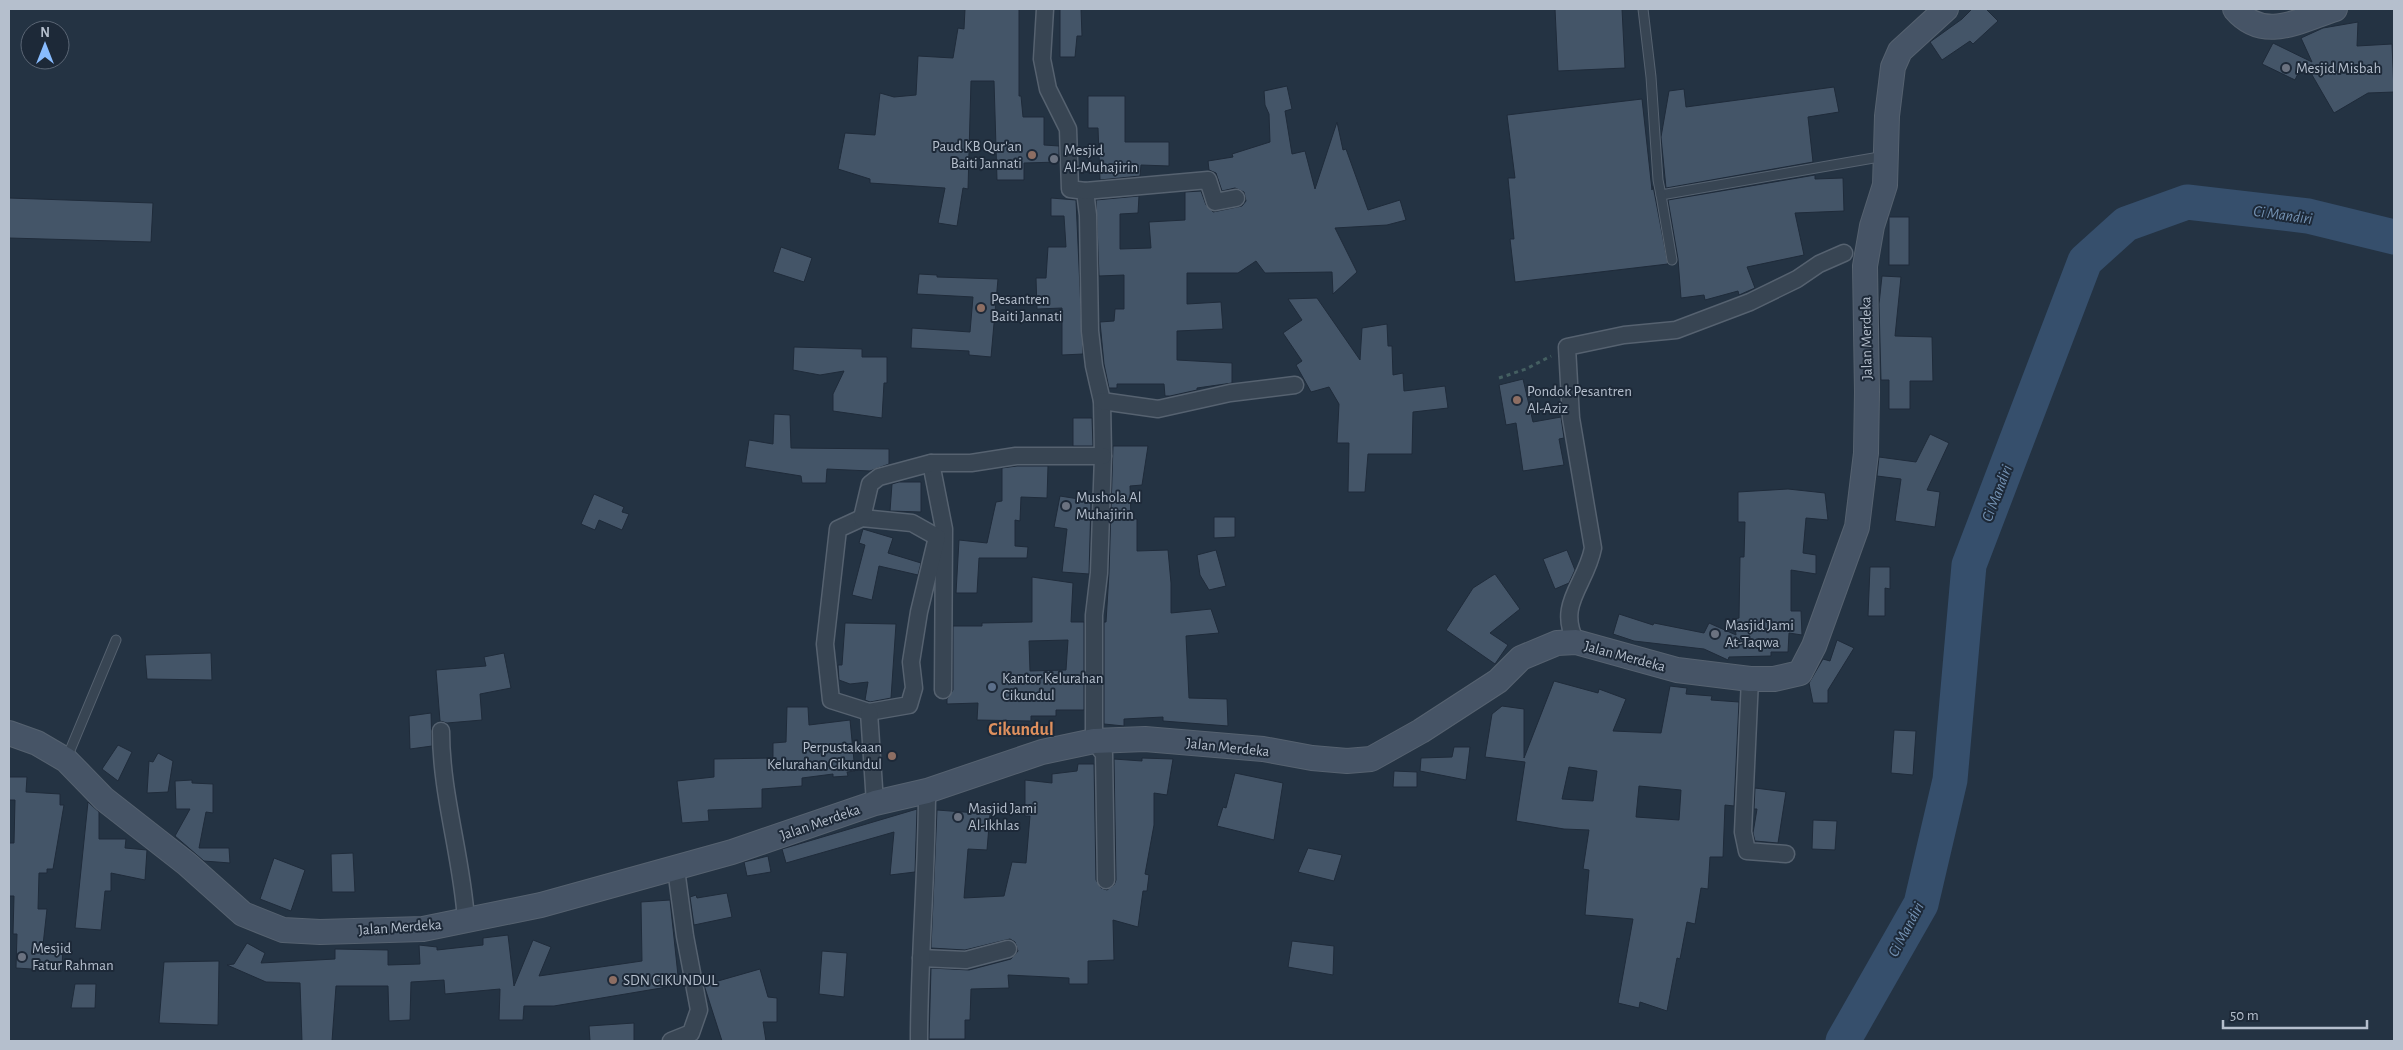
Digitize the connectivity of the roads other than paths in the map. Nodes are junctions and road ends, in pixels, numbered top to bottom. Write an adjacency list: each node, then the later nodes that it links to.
1 (1045, 9): 7 (street)
2 (1643, 9): 8 (lane)
3 (1946, 9): 6 (street, Jalan Merdeka)
4 (2235, 9): 5 (street)
5 (2335, 9)
6 (1885, 156): 8 (lane); 19 (street, Jalan Merdeka)
7 (1085, 191): 9 (street); 13 (street)
8 (1662, 195): 11 (lane)
9 (1236, 198)
10 (1844, 253): 18 (street)
11 (1672, 260)
12 (1296, 385): 13 (street)
13 (1102, 401): 14 (street)
14 (1103, 456): 15 (street); 24 (street)
15 (931, 462): 16 (street); 20 (street)
16 (862, 518): 21 (street); 21 (street)
17 (116, 640): 25 (lane)
18 (1576, 642): 19 (street, Jalan Merdeka); 24 (street, Jalan Merdeka)
19 (1750, 679): 28 (street)
20 (943, 690)
21 (869, 712): 27 (street)
22 (441, 731): 31 (street)
23 (9, 734): 25 (street, Jalan Merdeka)
24 (1094, 741): 26 (street, Jalan Merdeka); 30 (street)
25 (66, 760): 31 (street, Jalan Merdeka)
26 (927, 791): 27 (street, Jalan Merdeka); 33 (street)
27 (875, 803): 29 (street, Jalan Merdeka)
28 (1786, 854)
29 (676, 869): 31 (street, Jalan Merdeka); 34 (street)
30 (1106, 880)
31 (466, 920)
32 (1008, 949): 33 (street)
33 (921, 958): 35 (street)
34 (671, 1041)
35 (919, 1041)

